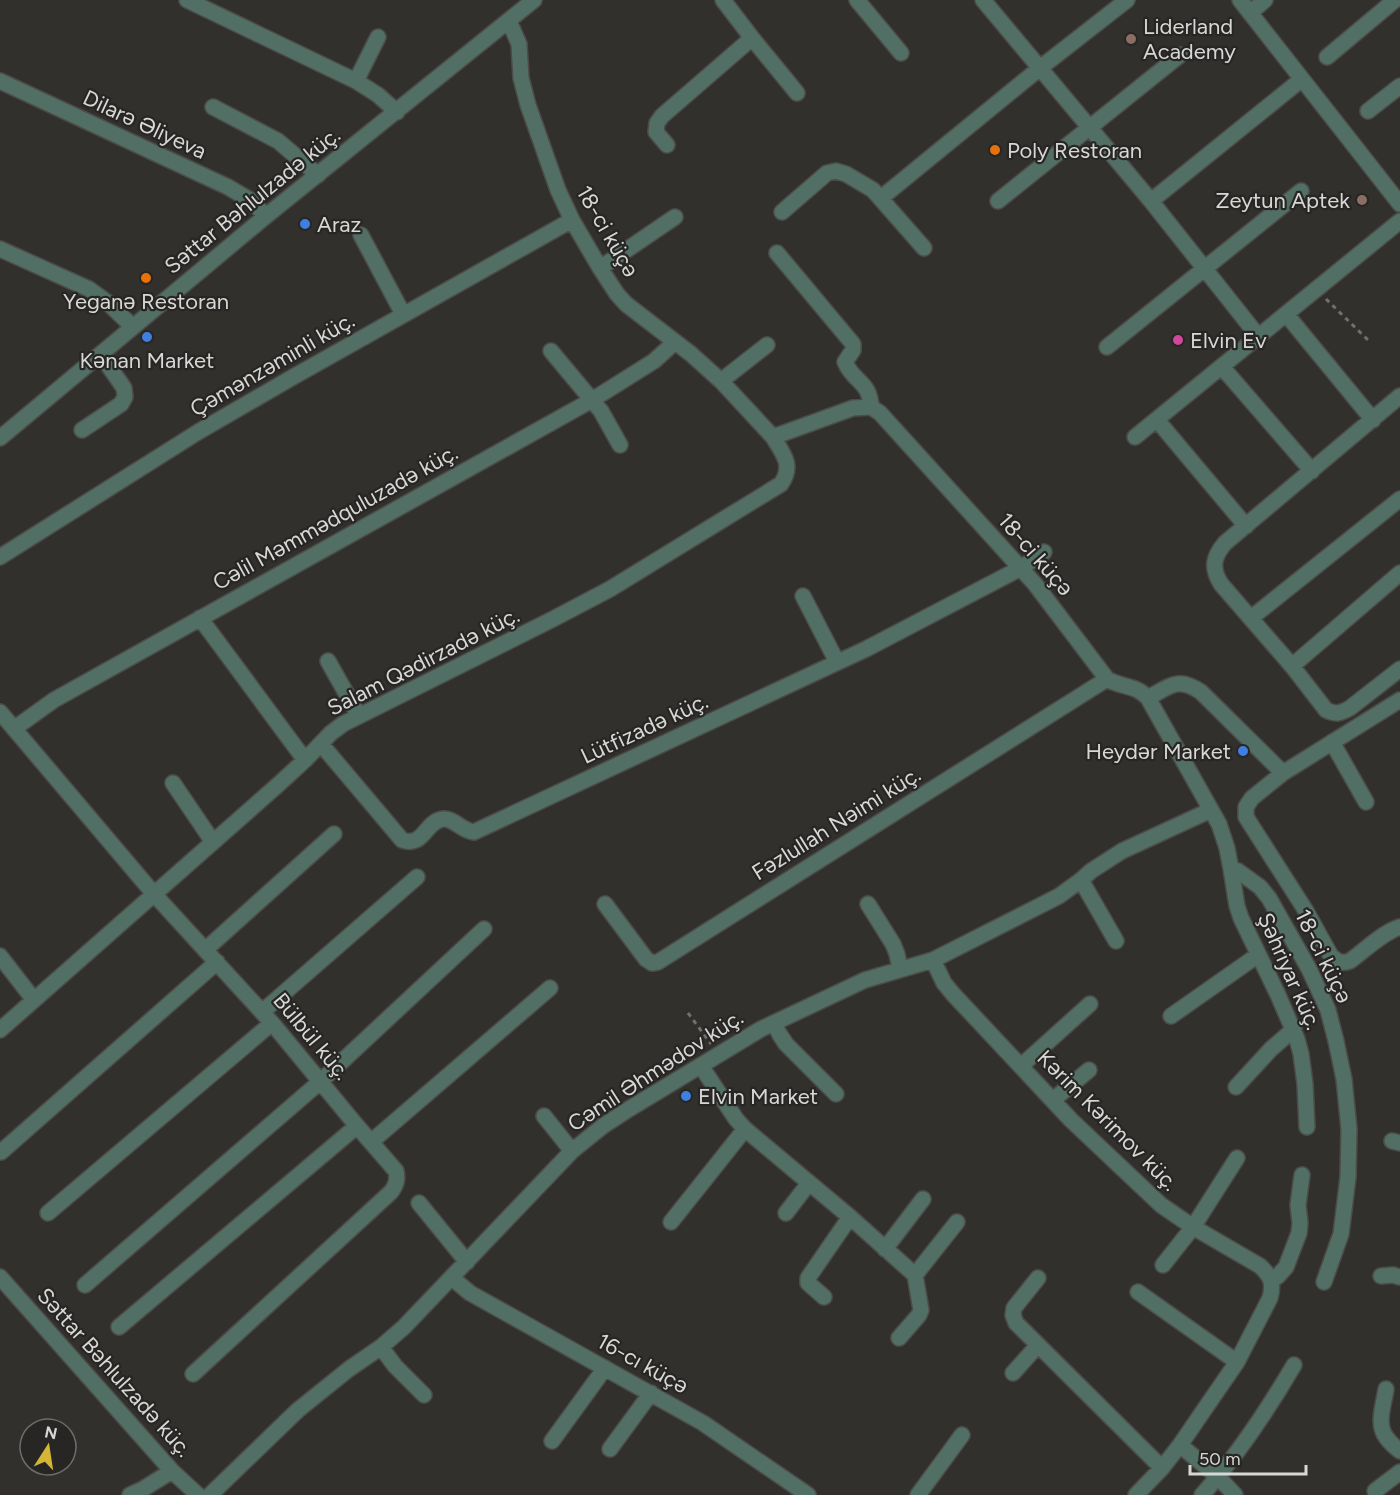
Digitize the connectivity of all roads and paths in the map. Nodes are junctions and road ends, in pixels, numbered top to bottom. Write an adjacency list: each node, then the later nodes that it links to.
1 (187, 0): 21 (street)
2 (534, 0): 10 (street, Səttar Bəhlulzadə küç.)
3 (723, 0): 14 (street)
4 (857, 0): 15 (street)
5 (983, 0): 18 (street)
6 (1240, 0): 11 (street)
7 (1265, 0): 11 (street)
8 (1395, 0): 17 (street)
9 (1125, 1): 18 (street)
10 (518, 5): 12 (street, Səttar Bəhlulzadə küç.)
11 (1250, 13): 19 (street)
12 (509, 21): 26 (street, Səttar Bəhlulzadə küç.); 38 (street, 18-ci küçə)
13 (378, 37): 21 (street)
14 (752, 38): 23 (street); 28 (street)
15 (901, 53)
16 (1180, 55): 27 (street)
17 (1328, 57)
18 (1040, 68): 27 (street); 31 (street)
19 (1302, 79): 33 (street); 34 (street)
20 (0, 81): 36 (street, Dilarə Əliyeva)
21 (356, 81): 26 (street)
22 (1400, 86): 25 (street)
23 (797, 93)
24 (213, 107): 29 (street)
25 (1368, 111)
26 (397, 112): 29 (street, Səttar Bəhlulzadə küç.)
27 (1089, 128): 32 (street); 33 (street)
28 (667, 145)
29 (318, 175): 36 (street, Səttar Bəhlulzadə küç.)
30 (1301, 191): 45 (street)
31 (881, 198): 35 (street); 41 (street)
32 (998, 201)
33 (1150, 201): 45 (street)
34 (1400, 204)
35 (782, 212)
36 (266, 216): 49 (street, Səttar Bəhlulzadə küç.)
37 (675, 217): 44 (street)
38 (572, 219): 44 (street, 18-ci küçə); 47 (street, Çəmənzəminli küç.)
39 (1400, 221): 46 (street)
40 (361, 235): 47 (street)
41 (924, 248)
42 (0, 249): 49 (street)
43 (777, 253): 61 (street)
44 (600, 268): 52 (street, 18-ci küçə)
45 (1204, 269): 50 (street); 54 (street)
46 (1317, 289): 48 (street); 51 (path)
47 (403, 314): 73 (street, Çəmənzəminli küç.)
48 (1286, 314): 50 (street); 63 (street)
49 (133, 327): 56 (street, Səttar Bəhlulzadə küç.)
50 (1258, 336): 57 (street)
51 (1368, 340)
52 (675, 342): 58 (street, 18-ci küçə); 60 (street, Cəlil Məmmədquluzadə küç.)
53 (767, 345): 58 (street)
54 (1107, 347)
55 (551, 351): 60 (street)
56 (101, 355): 64 (street); 65 (street, Səttar Bəhlulzadə küç.)
57 (1222, 366): 62 (street); 69 (street)
58 (721, 381): 66 (street, 18-ci küçə)
59 (1400, 396): 63 (street)
60 (592, 400): 68 (street); 77 (street, Cəlil Məmmədquluzadə küç.)
61 (871, 407): 66 (street); 74 (street, 18-ci küçə)
62 (1157, 420): 67 (street); 71 (street)
63 (1373, 420): 69 (street)
64 (82, 430)
65 (1, 434)
66 (773, 437): 87 (street, Salam Qədirzadə küç.)
67 (1136, 437)
68 (620, 445)
69 (1312, 471): 71 (street)
70 (1400, 499): 78 (street)
71 (1246, 526): 78 (street)
72 (1044, 552): 74 (street, Lütfizadə küç.)
73 (0, 557)
74 (1021, 568): 80 (street, Lütfizadə küç.); 83 (street, 18-ci küçə)
75 (1400, 573): 81 (street)
76 (803, 596): 80 (street)
77 (200, 618): 88 (street, Cəlil Məmmədquluzadə küç.); 91 (street)
78 (1251, 618): 81 (street)
79 (328, 661): 87 (street)
80 (837, 662): 90 (street, Lütfizadə küç.)
81 (1292, 666): 82 (street)
82 (1400, 669)
83 (1107, 679): 84 (street); 102 (street, Fəzlullah Nəimi küç.)
84 (1148, 698): 92 (street); 95 (street)
85 (1400, 700): 89 (street)
86 (0, 712): 88 (street, Bülbül küç.)
87 (359, 716): 90 (street, Salam Qədirzadə küç.)
88 (15, 728): 101 (street, Bülbül küç.)
89 (1332, 742): 92 (street); 94 (street)
90 (321, 744): 91 (street, Salam Qədirzadə küç.)
91 (305, 760): 97 (street, Salam Qədirzadə küç.)
92 (1282, 773): 104 (street)
93 (172, 783): 97 (street)
94 (1366, 802)
95 (1211, 810): 98 (street); 100 (street, Cəmil Əhmədov küç.)
96 (334, 834): 107 (street)
97 (213, 842): 101 (street, Salam Qədirzadə küç.)
98 (1232, 869): 108 (street, Şəhriyar küç.); 158 (street, 18-ci küçə)
99 (417, 877): 118 (street)
100 (1082, 880): 106 (street); 110 (street, Cəmil Əhmədov küç.)
101 (154, 894): 107 (street, Bülbül küç.); 114 (street, Salam Qədirzadə küç.)
102 (605, 904)
103 (868, 904): 112 (street)
104 (1400, 927)
105 (484, 929): 126 (street)
106 (1116, 941)
107 (206, 950): 111 (street, Bülbül küç.)
108 (1258, 955): 117 (street); 120 (street, Şəhriyar küç.)
109 (0, 956): 114 (street)
110 (933, 960): 112 (street, Cəmil Əhmədov küç.); 124 (street, Kərim Kərimov küç.)
111 (217, 962): 118 (street, Bülbül küç.); 136 (street)
112 (900, 969): 119 (street, Cəmil Əhmədov küç.)
113 (550, 988): 134 (street)
114 (34, 1000): 121 (street, Salam Qədirzadə küç.)
115 (1090, 1004): 124 (street)
116 (688, 1013): 122 (path)
117 (1171, 1016)
118 (267, 1018): 126 (street, Bülbül küç.); 142 (street)
119 (774, 1023): 122 (street, Cəmil Əhmədov küç.); 128 (street)
120 (1293, 1029): 127 (street); 132 (street, Şəhriyar küç.)
121 (0, 1030)
122 (719, 1055): 123 (street, Cəmil Əhmədov küç.)
123 (700, 1066): 133 (street); 135 (street, Cəmil Əhmədov küç.)
124 (1021, 1066): 129 (street, Kərim Kərimov küç.)
125 (1089, 1071): 129 (street)
126 (321, 1081): 131 (street, Bülbül küç.); 159 (street)
127 (1236, 1087)
128 (836, 1094)
129 (1053, 1101): 147 (street, Kərim Kərimov küç.)
130 (544, 1116): 135 (street)
131 (357, 1126): 134 (street, Bülbül küç.); 162 (street)
132 (1307, 1126)
133 (745, 1129): 139 (street); 145 (street)
134 (371, 1142): 170 (street, Bülbül küç.)
135 (572, 1151): 149 (street, Cəmil Əhmədov küç.)
136 (1, 1152)
137 (1237, 1158): 147 (street)
138 (1302, 1174): 157 (street)
139 (809, 1183): 143 (street); 144 (street)
140 (923, 1199): 148 (street)
141 (419, 1203): 149 (street)
142 (48, 1213)
143 (786, 1213)
144 (850, 1217): 148 (street); 161 (street)
145 (670, 1222)
146 (957, 1222): 151 (street)
147 (1193, 1227): 150 (street); 157 (street, Kərim Kərimov küç.)
148 (885, 1249): 151 (street)
149 (467, 1262): 155 (street, Cəmil Əhmədov küç.)
150 (1163, 1265)
151 (915, 1275): 163 (street)
152 (1381, 1276): 154 (street)
153 (0, 1277): 180 (street, Səttar Bəhlulzadə küç.)
154 (1400, 1277)
155 (452, 1278): 165 (street, Cəmil Əhmədov küç.); 168 (street, 16-cı küçə)
156 (1038, 1278): 164 (street)
157 (1272, 1280): 166 (street)
158 (1324, 1282)
159 (85, 1285)
160 (1138, 1292): 166 (street)
161 (824, 1297)
162 (119, 1327)
163 (899, 1338)
164 (1038, 1345): 169 (street); 179 (street)
165 (381, 1347): 173 (street); 186 (street, Cəmil Əhmədov küç.)
166 (1237, 1362): 176 (street)
167 (1294, 1365): 182 (street)
168 (605, 1368): 172 (street, 16-cı küçə); 175 (street)
169 (1013, 1372)
170 (193, 1374)
171 (1386, 1389): 178 (street)
172 (651, 1393): 177 (street); 187 (street, 16-cı küçə)
173 (424, 1395)
174 (962, 1435): 188 (street)
175 (552, 1441)
176 (1180, 1445): 179 (street); 182 (street)
177 (610, 1449)
178 (1400, 1452)
179 (1162, 1468): 189 (street)
180 (172, 1471): 184 (street); 185 (street, Səttar Bəhlulzadə küç.)
181 (1400, 1472): 183 (street)
182 (1218, 1477): 190 (street); 191 (street)
183 (1375, 1491)
184 (130, 1495)
185 (198, 1495)
186 (210, 1495)
187 (808, 1495)
188 (918, 1495)
189 (1136, 1495)
190 (1202, 1495)
191 (1235, 1495)

